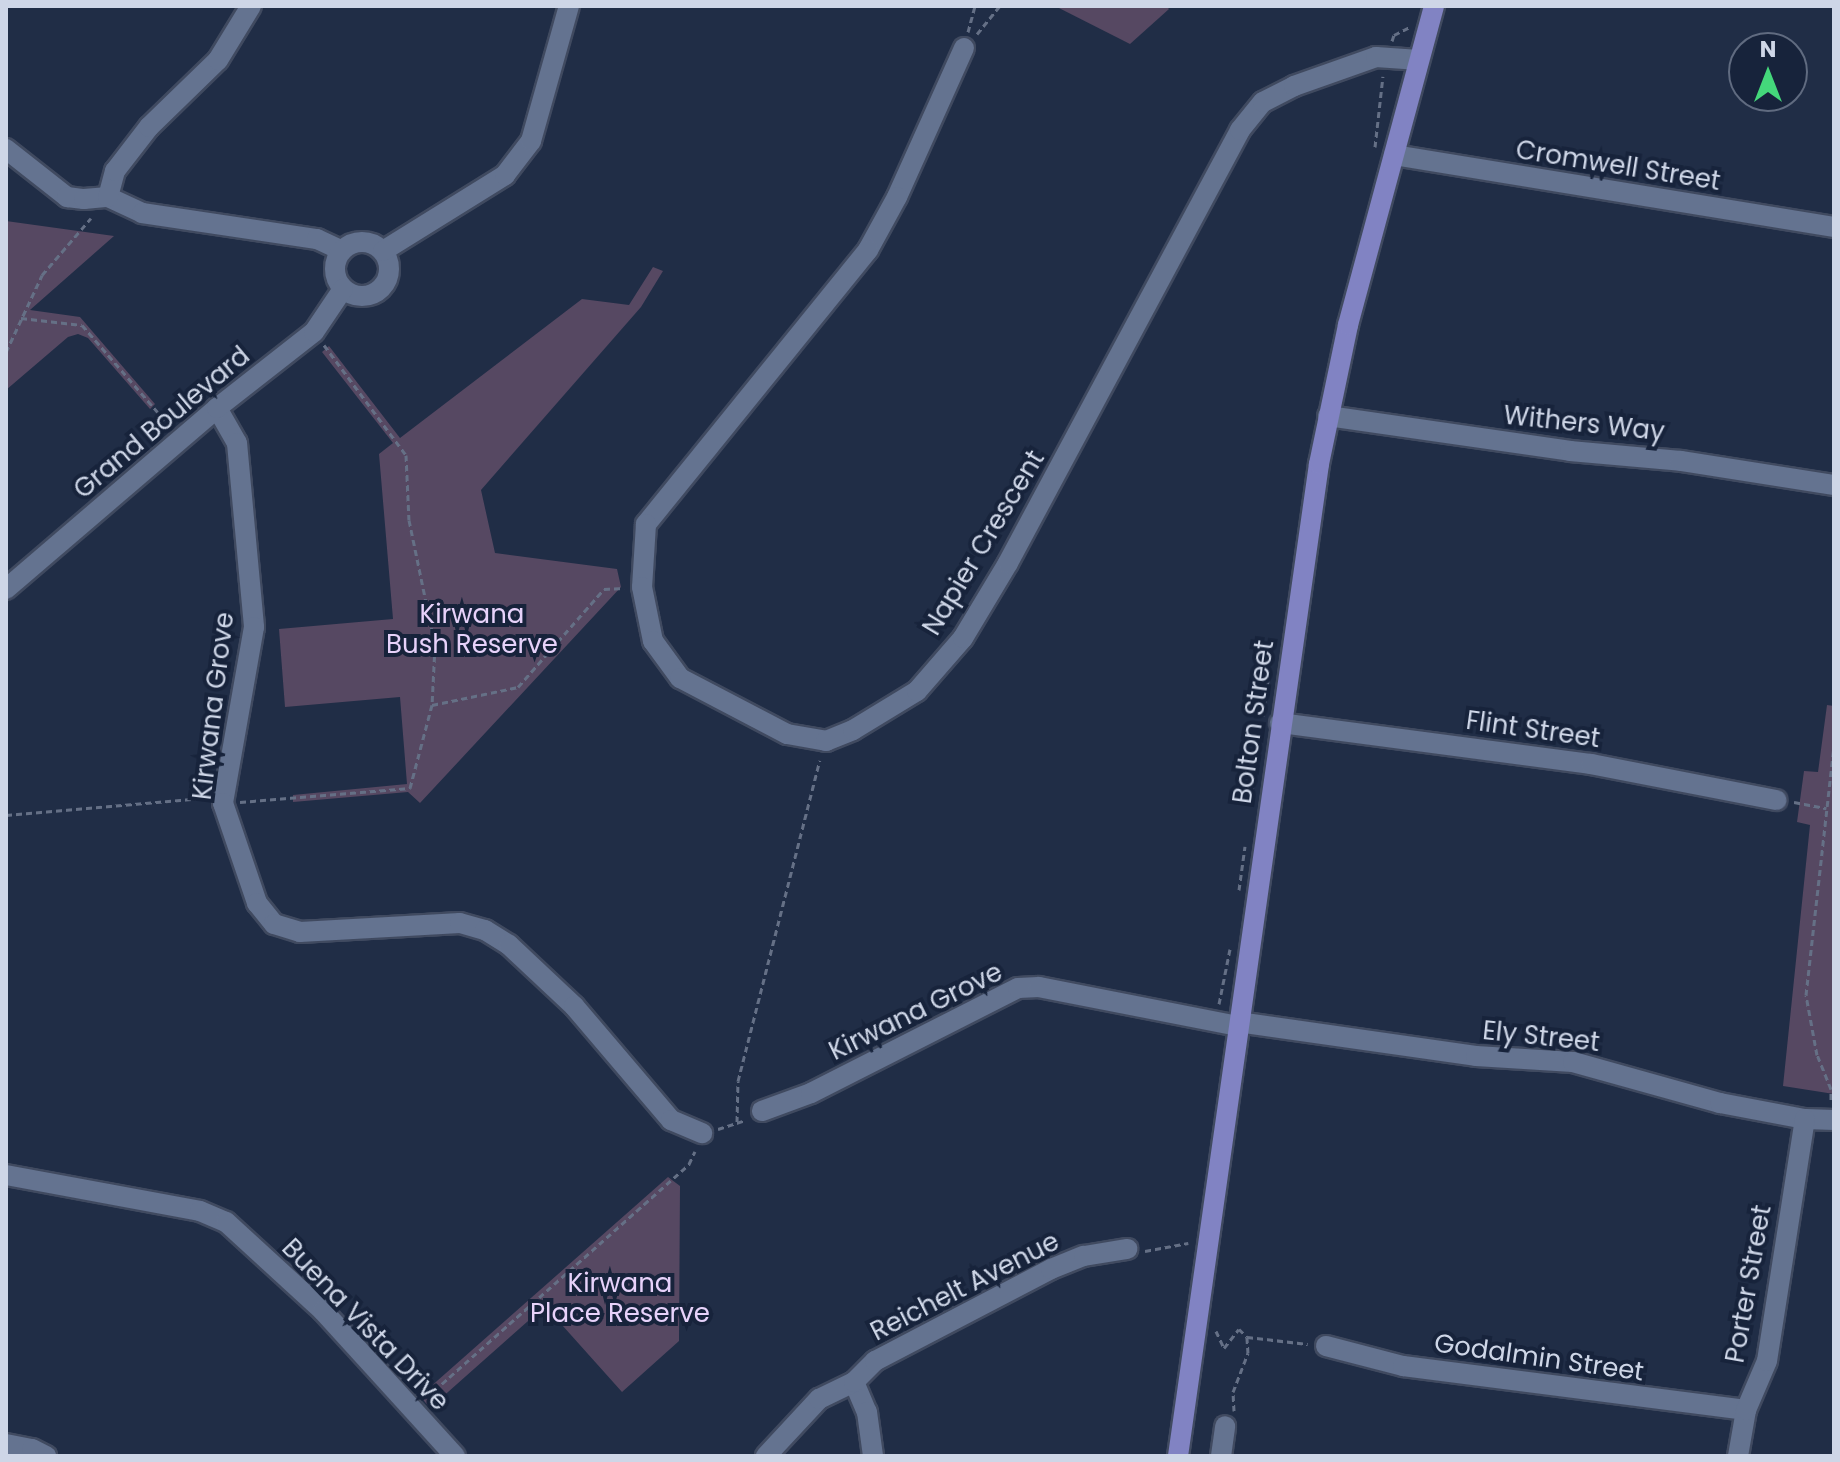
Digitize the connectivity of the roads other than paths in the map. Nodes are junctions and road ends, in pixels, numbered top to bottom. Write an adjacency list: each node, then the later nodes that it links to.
1 (251, 6): 8 (street)
2 (569, 6): 11 (street)
3 (1434, 6): 5 (main road, Bolton Street)
4 (964, 48): 5 (street, Napier Crescent)
5 (1419, 60): 7 (main road, Bolton Street)
6 (6, 149): 8 (street)
7 (1394, 155): 9 (street, Cromwell Street); 14 (main road, Bolton Street)
8 (108, 197): 10 (street)
9 (1834, 227)
10 (341, 250): 11 (street); 12 (street)
11 (383, 251): 12 (street)
12 (343, 289): 13 (street, Grand Boulevard)
13 (217, 408): 16 (street, Grand Boulevard); 23 (street, Kirwana Grove)
14 (1328, 416): 15 (street, Withers Way); 17 (main road, Bolton Street)
15 (1834, 485)
16 (6, 589)
17 (1280, 723): 18 (street, Flint Street); 19 (main road, Bolton Street)
18 (1777, 800)
19 (1238, 1024): 20 (street, Kirwana Grove); 21 (street, Ely Street); 35 (main road, Bolton Street)
20 (762, 1111)
21 (1805, 1119): 22 (street, Ely Street); 28 (street, Porter Street)
22 (1833, 1120)
23 (702, 1133)
24 (6, 1175): 32 (street, Buena Vista Drive)
25 (1127, 1249): 27 (street, Reichelt Avenue)
26 (1326, 1346): 28 (street, Godalmin Street)
27 (854, 1382): 33 (street, Reichelt Avenue); 34 (street)
28 (1746, 1410): 37 (street, Porter Street)
29 (1225, 1426): 36 (street)
30 (6, 1444): 31 (street)
31 (46, 1456)
32 (455, 1456)
33 (766, 1456)
34 (873, 1456)
35 (1178, 1456)
36 (1221, 1456)
37 (1738, 1456)

